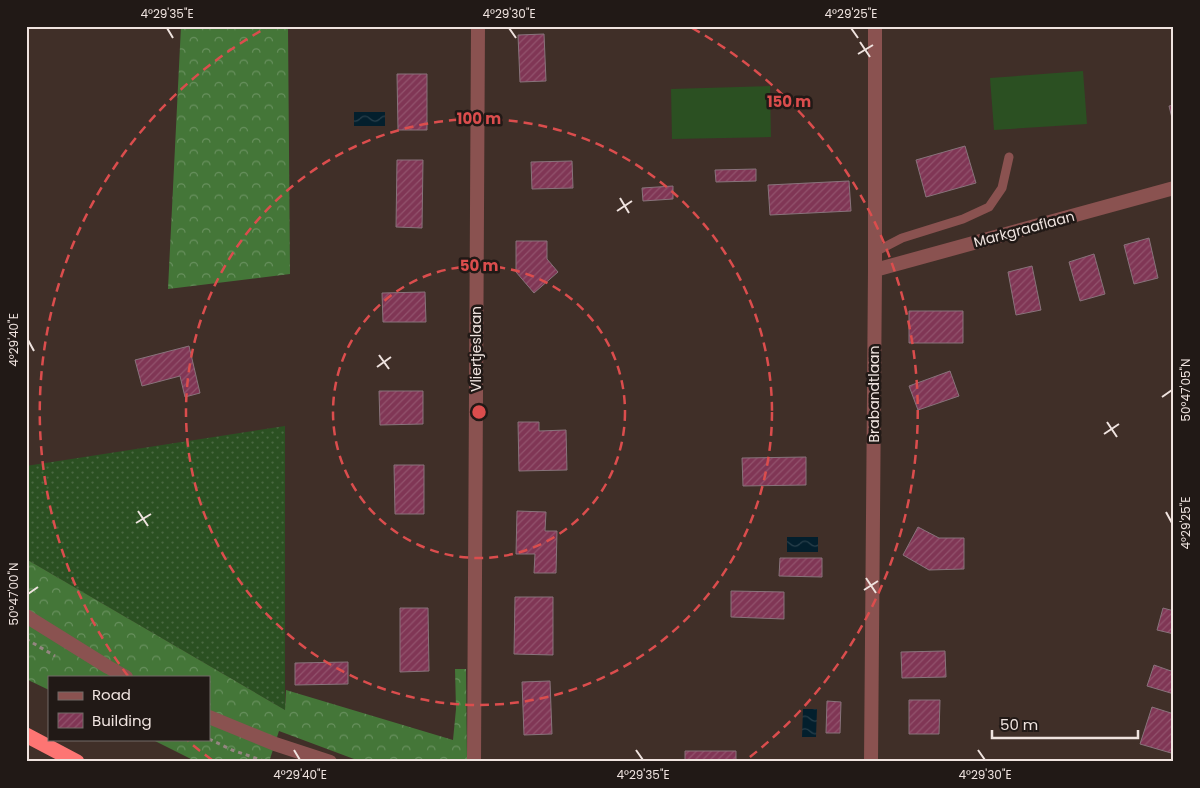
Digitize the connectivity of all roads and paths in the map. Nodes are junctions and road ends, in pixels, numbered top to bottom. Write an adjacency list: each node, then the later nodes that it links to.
1 (478, 26): 15 (street, Vliertjeslaan)
2 (875, 26): 5 (street, Brabandtlaan)
3 (1009, 157): 5 (lane)
4 (1174, 188): 6 (street, Markgraaflaan)
5 (875, 252): 6 (street, Brabandtlaan)
6 (875, 270): 16 (street, Brabandtlaan)
7 (26, 616): 8 (street)
8 (124, 676)
9 (210, 717): 14 (street)
10 (26, 735): 12 (highway)
11 (210, 739): 13 (path)
12 (76, 762)
13 (267, 762)
14 (330, 762)
15 (474, 762)
16 (871, 762)

